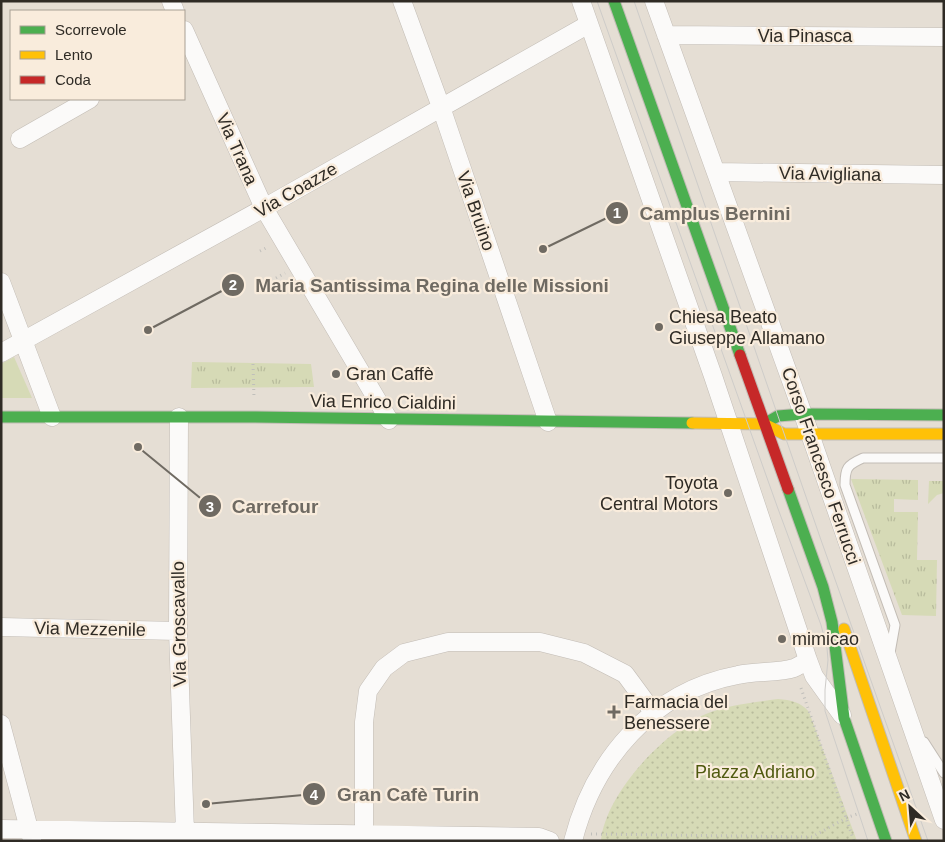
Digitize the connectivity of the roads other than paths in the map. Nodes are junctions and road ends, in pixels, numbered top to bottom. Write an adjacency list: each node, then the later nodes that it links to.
1 (402, 1): 10 (street, Via Bruino)
2 (580, 1): 5 (street)
3 (614, 1): 26 (main road)
4 (654, 1): 6 (street, Corso Francesco Ferrucci)
5 (589, 24): 10 (street, Via Coazze); 25 (street)
6 (666, 35): 7 (street, Via Pinasca); 12 (street, Corso Francesco Ferrucci)
7 (944, 37)
8 (186, 39): 14 (street, Via Trana)
9 (88, 100): 11 (street)
10 (441, 108): 14 (street, Via Coazze); 24 (street, Via Bruino)
11 (20, 139)
12 (716, 172): 13 (street, Via Avigliana); 18 (street, Corso Francesco Ferrucci)
13 (944, 175)
14 (264, 208): 16 (street, Via Coazze); 23 (street, Via Trana)
15 (1, 282): 16 (street)
16 (23, 342): 17 (street, Via Coazze); 21 (street)
17 (1, 354)
18 (803, 414): 20 (main road); 26 (main road); 27 (street, Corso Francesco Ferrucci)
19 (1, 416): 21 (main road, Via Enrico Cialdini)
20 (944, 416)
21 (52, 417): 22 (main road, Via Enrico Cialdini)
22 (179, 417): 23 (main road, Via Enrico Cialdini); 32 (street, Via Groscavallo)
23 (389, 420): 24 (main road, Via Enrico Cialdini)
24 (548, 422): 25 (main road, Via Enrico Cialdini)
25 (728, 424): 26 (main road, Via Enrico Cialdini); 34 (street)
26 (764, 424): 27 (main road); 30 (main road)
27 (809, 434): 28 (main road); 33 (street, Corso Francesco Ferrucci)
28 (935, 444): 29 (lane); 33 (lane)
29 (944, 458)
30 (823, 587): 36 (main road); 48 (main road)
31 (1, 627): 32 (street, Via Mezzenile)
32 (178, 631): 42 (street, Via Groscavallo)
33 (888, 660): 37 (street, Corso Francesco Ferrucci)
34 (801, 664): 35 (street); 36 (street)
35 (653, 712): 44 (street); 46 (street)
36 (844, 718): 47 (main road)
37 (909, 718): 39 (lane); 40 (street, Corso Francesco Ferrucci)
38 (1, 724): 43 (street)
39 (944, 773)
40 (944, 820)
41 (1, 829): 43 (street)
42 (185, 832): 43 (street); 44 (street)
43 (31, 835)
44 (364, 835): 45 (street)
45 (550, 841)
46 (573, 841)
47 (886, 841)
48 (916, 841)

